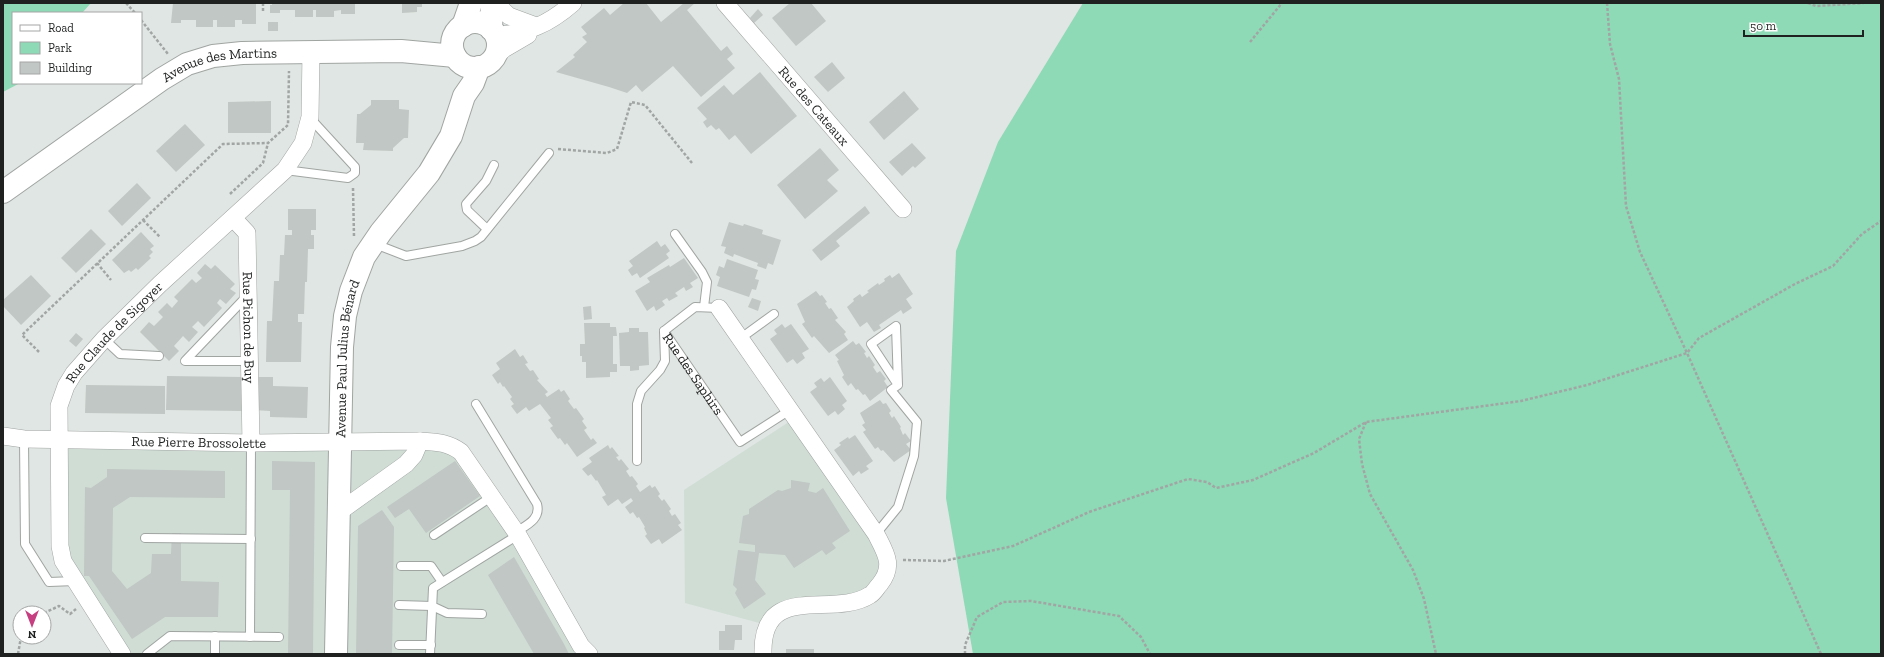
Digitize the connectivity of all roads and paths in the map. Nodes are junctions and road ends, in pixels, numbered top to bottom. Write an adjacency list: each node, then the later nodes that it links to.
1 (126, 3): 12 (path)
2 (264, 3): 11 (path)
3 (471, 3): 17 (main road)
4 (493, 3): 14 (street); 15 (main road)
5 (572, 3): 14 (street)
6 (725, 3): 30 (street, Rue des Cateaux)
7 (1282, 3): 16 (path)
8 (1607, 3): 47 (path)
9 (1808, 3): 10 (path)
10 (1864, 3)
11 (264, 11)
12 (134, 12)
13 (142, 21): 20 (path)
14 (538, 25): 15 (street); 17 (street)
15 (493, 32): 17 (main road); 17 (main road, Avenue des Martins)
16 (1250, 42)
17 (468, 51): 19 (main road, Avenue des Martins); 37 (main road, Avenue Paul Julius Bénard)
18 (289, 52): 19 (main road, Avenue des Martins); 20 (main road, Avenue des Martins); 22 (path)
19 (311, 52): 21 (street, Rue Claude de Sigoyer)
20 (179, 69): 28 (main road, Avenue des Martins)
21 (310, 117): 26 (street, Rue Claude de Sigoyer); 27 (lane)
22 (268, 142): 29 (path); 32 (path)
23 (548, 153): 24 (path); 34 (lane)
24 (692, 163)
25 (494, 165): 34 (lane)
26 (285, 170): 27 (lane); 31 (street, Rue Claude de Sigoyer)
27 (350, 178): 37 (path)
28 (3, 192)
29 (230, 194)
30 (903, 209)
31 (232, 218): 40 (street, Rue Pichon de Buy); 45 (street, Rue Claude de Sigoyer)
32 (143, 220): 36 (path); 38 (path)
33 (1881, 221): 47 (path)
34 (487, 229): 37 (lane)
35 (675, 234): 41 (lane)
36 (160, 236)
37 (370, 247): 58 (main road, Avenue Paul Julius Bénard)
38 (97, 264): 39 (path); 46 (path)
39 (111, 280)
40 (248, 295): 49 (street, Rue Pichon de Buy); 49 (lane)
41 (711, 308): 43 (lane, Rue des Saphirs); 44 (street)
42 (774, 314): 44 (lane)
43 (664, 330): 52 (lane, Rue des Saphirs); 60 (lane)
44 (741, 338): 52 (street)
45 (104, 340): 48 (lane); 56 (street, Rue Claude de Sigoyer)
46 (39, 352)
47 (1687, 353): 53 (path); 92 (path)
48 (159, 356)
49 (248, 361): 59 (street, Rue Pichon de Buy)
50 (898, 385): 50 (lane); 64 (lane)
51 (476, 404): 63 (lane)
52 (790, 410): 64 (street)
53 (1366, 422): 68 (path); 91 (path)
54 (3, 436): 55 (street, Rue Pierre Brossolette)
55 (24, 439): 56 (street, Rue Pierre Brossolette); 70 (lane)
56 (58, 440): 59 (street, Rue Pierre Brossolette); 70 (street, Rue Claude de Sigoyer)
57 (420, 441): 58 (street, Rue Pierre Brossolette); 61 (street, Rue Pierre Brossolette); 62 (street)
58 (340, 442): 59 (street, Rue Pierre Brossolette); 62 (main road, Avenue Paul Julius Bénard)
59 (251, 444): 67 (lane)
60 (636, 461)
61 (491, 497): 63 (street, Rue Pierre Brossolette); 65 (lane)
62 (339, 512): 86 (main road, Avenue Paul Julius Bénard)
63 (517, 534): 71 (lane); 82 (street, Rue Pierre Brossolette)
64 (876, 534): 68 (street)
65 (434, 535)
66 (145, 538): 67 (lane)
67 (251, 539): 78 (lane)
68 (889, 560): 88 (street)
69 (401, 566): 71 (lane)
70 (75, 581): 72 (street, Rue Claude de Sigoyer)
71 (442, 582): 74 (lane)
72 (88, 601): 75 (path); 83 (street, Rue Claude de Sigoyer)
73 (399, 604): 74 (lane)
74 (432, 606): 76 (lane); 81 (lane)
75 (52, 609)
76 (482, 614)
77 (215, 636): 78 (lane); 84 (lane); 85 (lane)
78 (250, 637): 79 (lane)
79 (279, 637)
80 (399, 645): 81 (lane)
81 (431, 645): 87 (lane)
82 (585, 650)
83 (122, 654)
84 (147, 654)
85 (215, 654)
86 (336, 654)
87 (430, 654)
88 (763, 654)
89 (965, 654): 90 (path)
90 (1150, 654)
91 (1436, 654)
92 (1821, 654)

